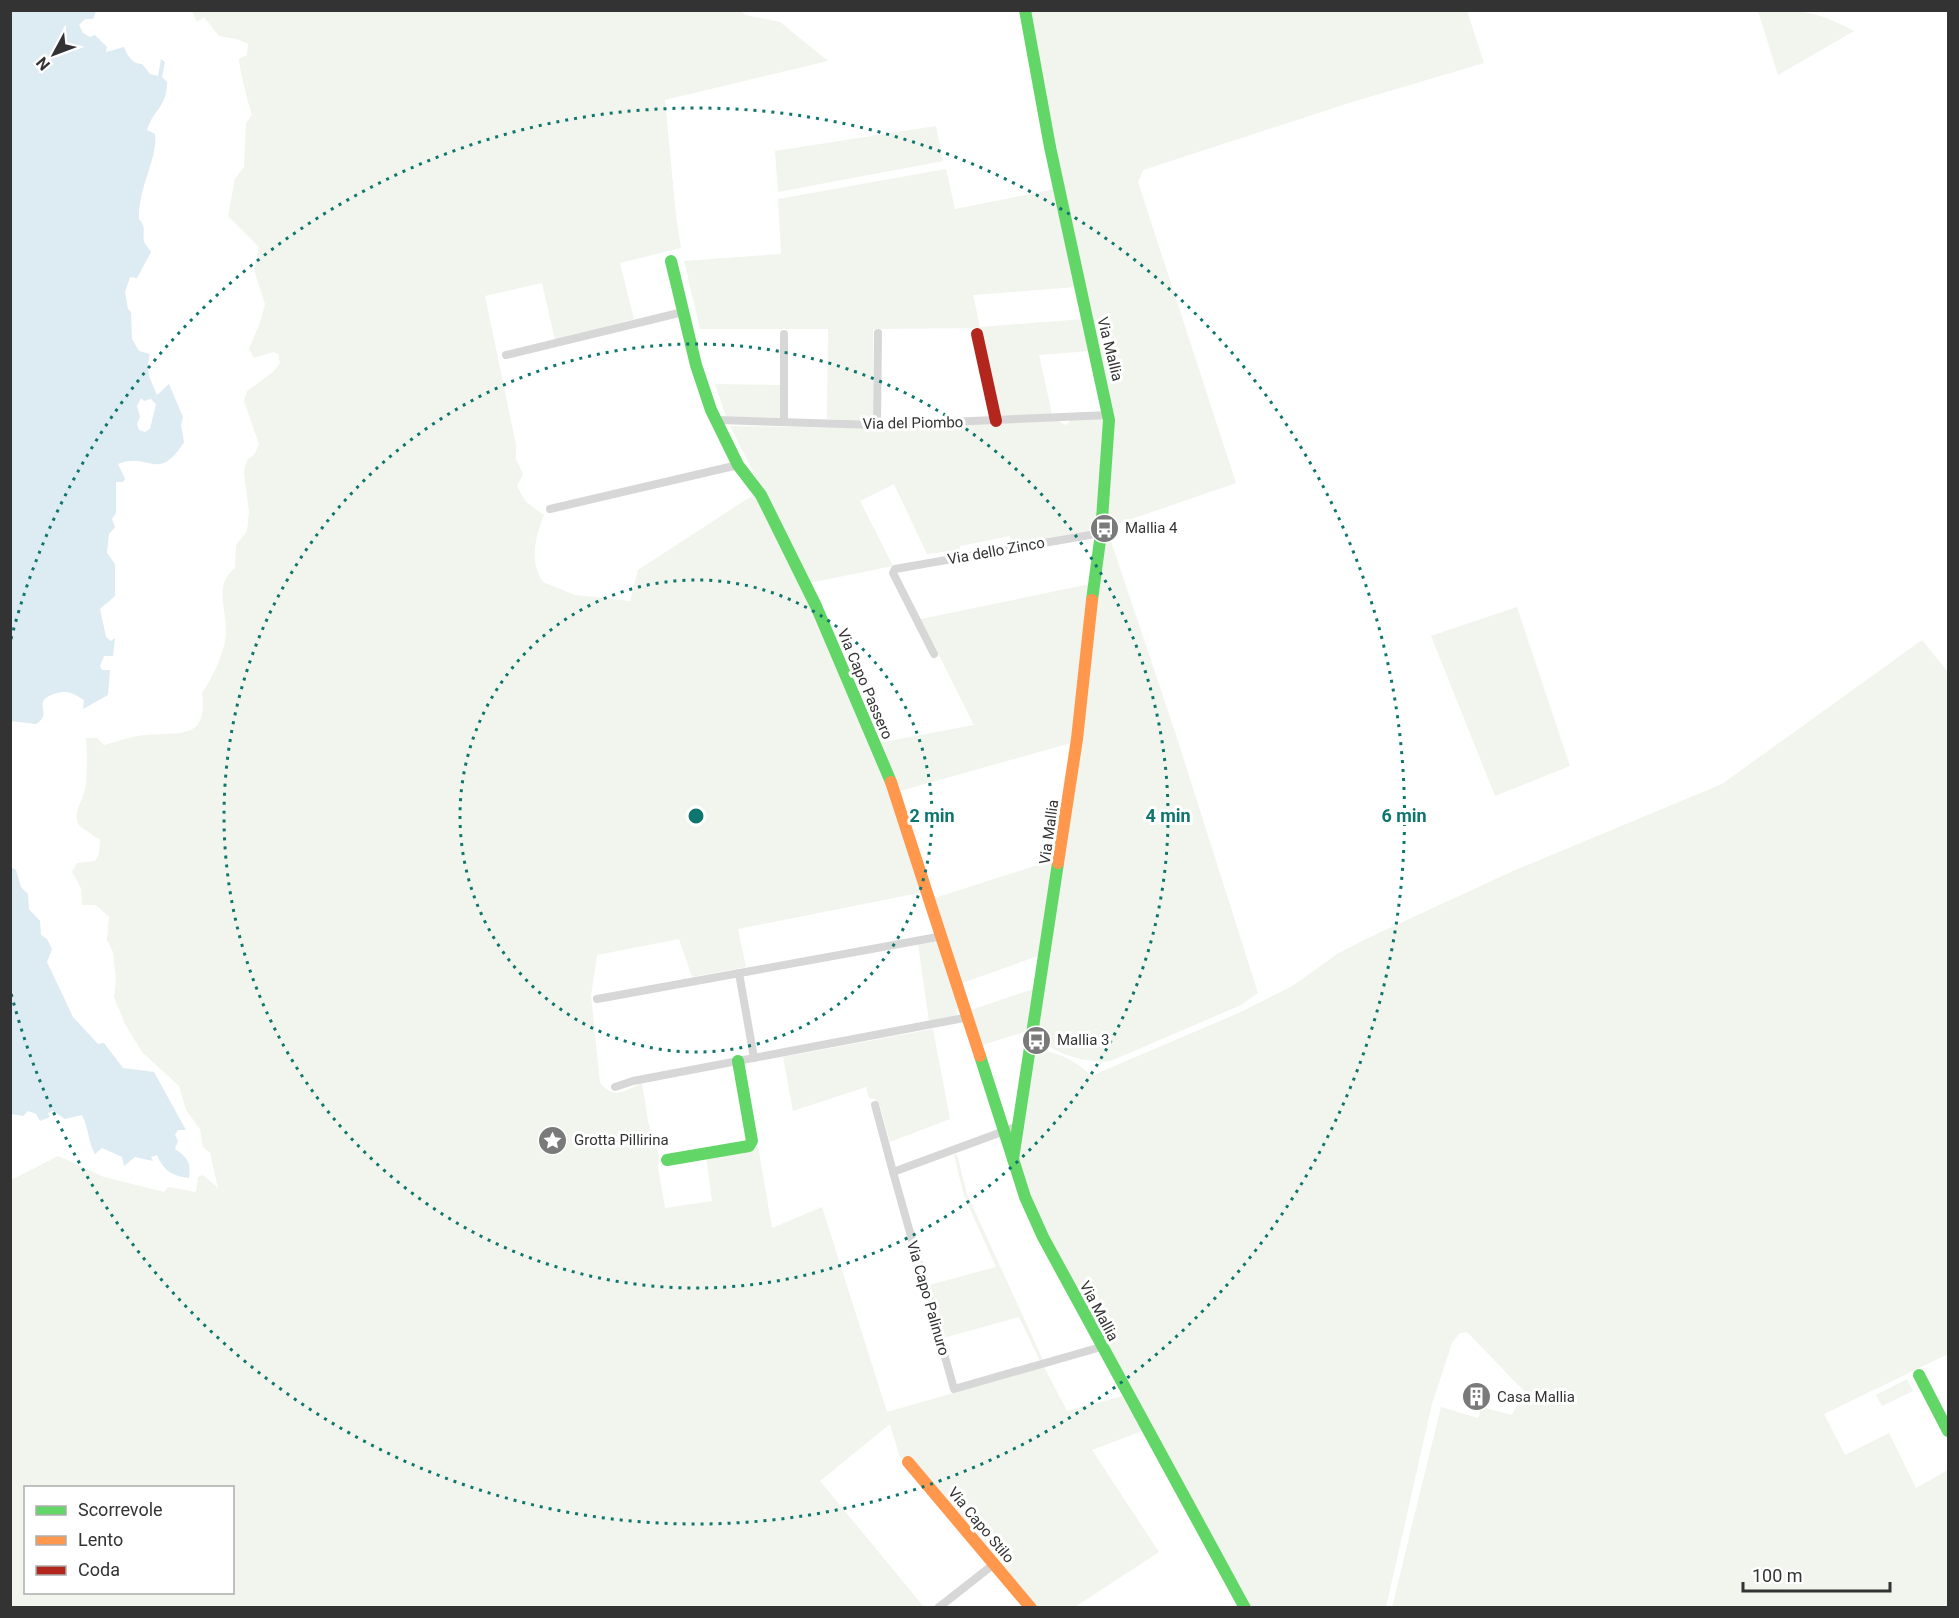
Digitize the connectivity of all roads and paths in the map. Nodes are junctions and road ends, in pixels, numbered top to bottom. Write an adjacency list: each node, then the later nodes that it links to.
1 (1025, 10): 8 (street, Via Mallia)
2 (671, 261): 3 (street, Via Capo Passero)
3 (683, 312): 7 (street); 9 (street, Via Capo Passero)
4 (878, 333): 12 (street)
5 (977, 333): 11 (street)
6 (784, 334): 10 (street)
7 (506, 356)
8 (1108, 415): 11 (street, Via del Piombo); 15 (street, Via Mallia)
9 (716, 420): 10 (street, Via del Piombo); 13 (street, Via Capo Passero)
10 (784, 421): 12 (street, Via del Piombo)
11 (996, 421): 12 (street, Via del Piombo)
12 (877, 425)
13 (738, 465): 14 (street); 17 (street, Via Capo Passero)
14 (550, 509)
15 (1101, 533): 16 (street, Via dello Zinco); 25 (street, Via Mallia)
16 (934, 654)
17 (943, 936): 18 (street); 20 (street, Via Capo Passero)
18 (739, 973): 19 (street); 21 (street)
19 (597, 999)
20 (969, 1017): 21 (street); 26 (street, Via Capo Passero)
21 (754, 1058): 22 (street)
22 (738, 1061): 23 (street); 28 (street)
23 (615, 1087)
24 (875, 1105): 29 (street)
25 (1018, 1126): 26 (street); 27 (street, Via Mallia)
26 (1003, 1132): 27 (street, Via Capo Passero); 29 (street)
27 (1013, 1159): 30 (street, Via Mallia)
28 (667, 1160)
29 (893, 1172): 30 (street, Via Capo Palinuro)
30 (1101, 1347): 37 (street, Via Mallia)
31 (1919, 1375): 32 (street)
32 (1948, 1431)
33 (908, 1462): 34 (street, Via Capo Stilo)
34 (994, 1564): 35 (street); 36 (street, Via Capo Stilo)
35 (938, 1608)
36 (1030, 1608)
37 (1245, 1608)

